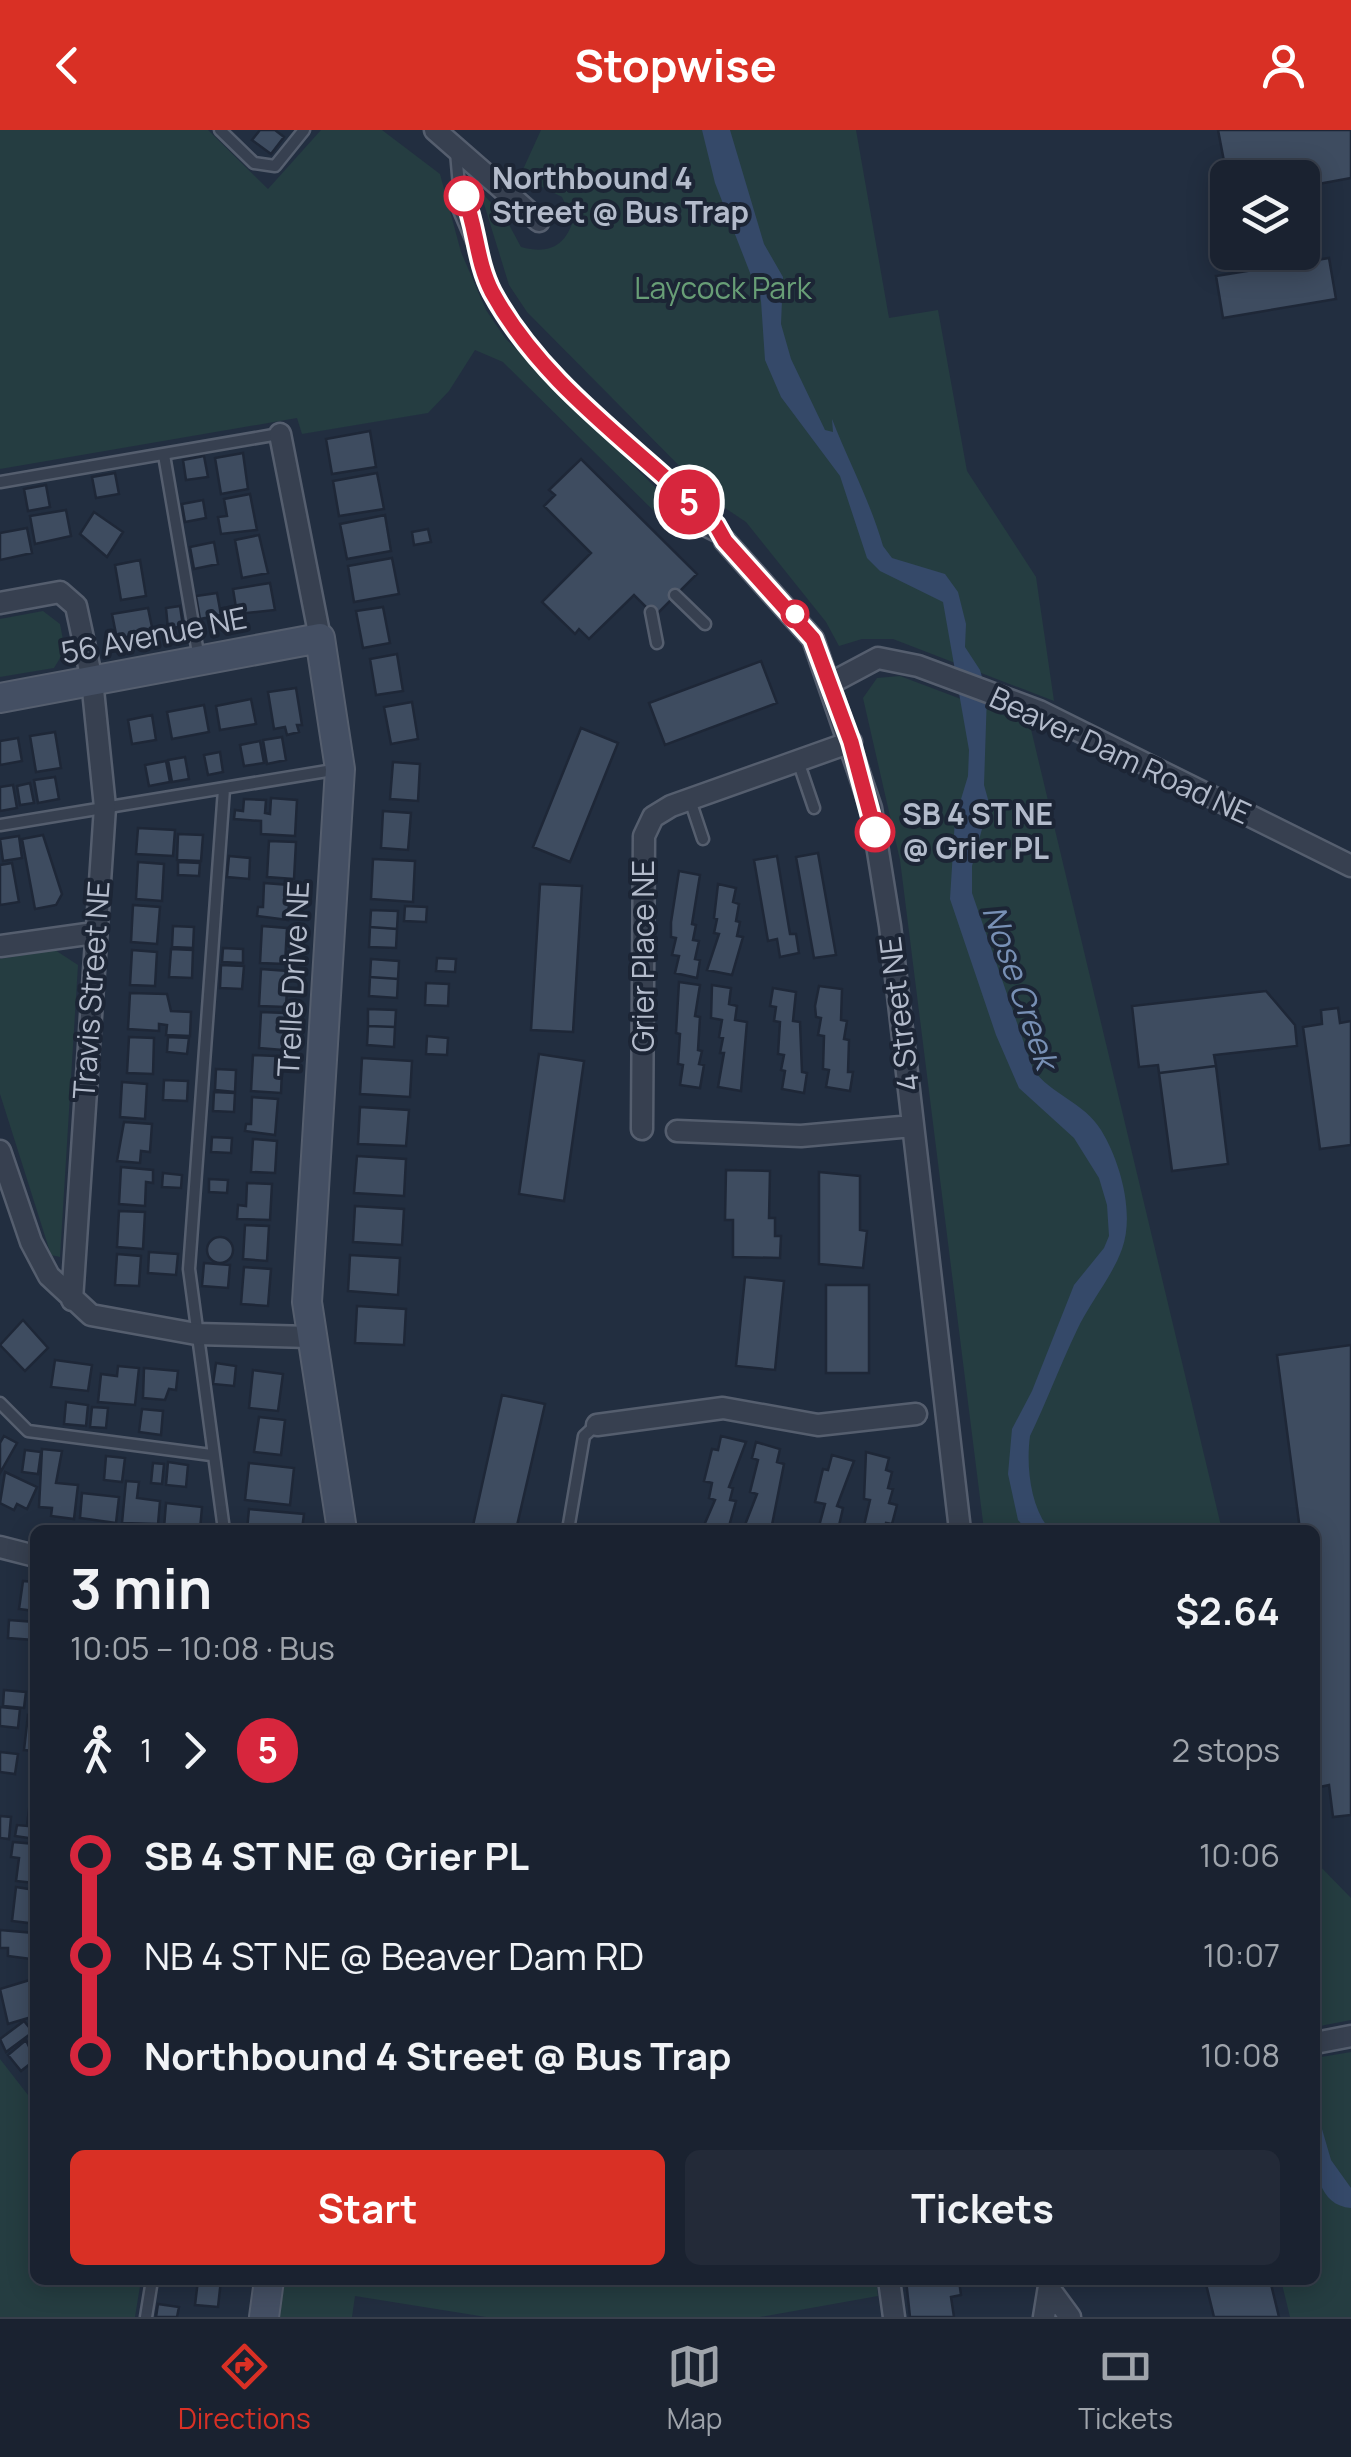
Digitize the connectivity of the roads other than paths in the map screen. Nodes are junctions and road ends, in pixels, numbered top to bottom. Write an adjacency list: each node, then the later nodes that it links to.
1 (220, 130): 2 (lane)
2 (304, 130)
3 (436, 130): 4 (street)
4 (456, 146): 5 (street); 9 (lane, 4 Street NE)
5 (539, 221)
6 (280, 434): 7 (lane); 14 (street, Trelle Drive NE)
7 (164, 455): 8 (lane); 16 (lane)
8 (0, 482)
9 (725, 541): 18 (street, 4 Street NE)
10 (676, 595): 13 (lane)
11 (0, 603): 17 (street, Travis Street NE)
12 (651, 612): 15 (lane)
13 (705, 624)
14 (320, 638): 16 (street, 56 Avenue NE); 22 (street, Trelle Drive NE)
15 (657, 643)
16 (199, 659): 17 (street, 56 Avenue NE)
17 (92, 680): 19 (street, 56 Avenue NE); 25 (street, Travis Street NE)
18 (831, 683): 20 (street, 4 Street NE); 29 (street, Beaver Dam Road NE)
19 (0, 698)
20 (851, 742): 21 (street, Grier Place NE); 32 (street, 4 Street NE)
21 (798, 761): 24 (street, Grier Place NE); 26 (lane)
22 (340, 769): 23 (lane); 38 (street, Trelle Drive NE)
23 (224, 788): 25 (lane); 37 (lane)
24 (690, 800): 28 (lane); 33 (street, Grier Place NE)
25 (105, 807): 27 (lane); 30 (street, Travis Street NE)
26 (814, 808)
27 (0, 825)
28 (703, 839)
29 (1351, 866)
30 (94, 933): 31 (street); 36 (street, Travis Street NE)
31 (0, 946)
32 (912, 1126): 34 (street); 46 (street, 4 Street NE)
33 (642, 1129)
34 (676, 1131)
35 (0, 1152): 36 (street)
36 (72, 1300): 37 (street)
37 (196, 1334): 38 (street); 42 (lane)
38 (310, 1337): 44 (street, Trelle Drive NE)
39 (0, 1403): 42 (lane)
40 (916, 1414): 41 (street)
41 (597, 1425): 45 (lane)
42 (211, 1455): 43 (lane)
43 (223, 1525)
44 (341, 1525)
45 (569, 1525)
46 (959, 1525)
47 (0, 1548): 48 (street)
48 (30, 1555)
49 (1351, 2036): 50 (street)
50 (1320, 2042)
51 (151, 2285): 55 (lane)
52 (268, 2285): 56 (street)
53 (890, 2285): 57 (street)
54 (1050, 2286): 58 (street); 59 (street)
55 (146, 2317)
56 (264, 2317)
57 (894, 2317)
58 (1044, 2317)
59 (1070, 2317)

